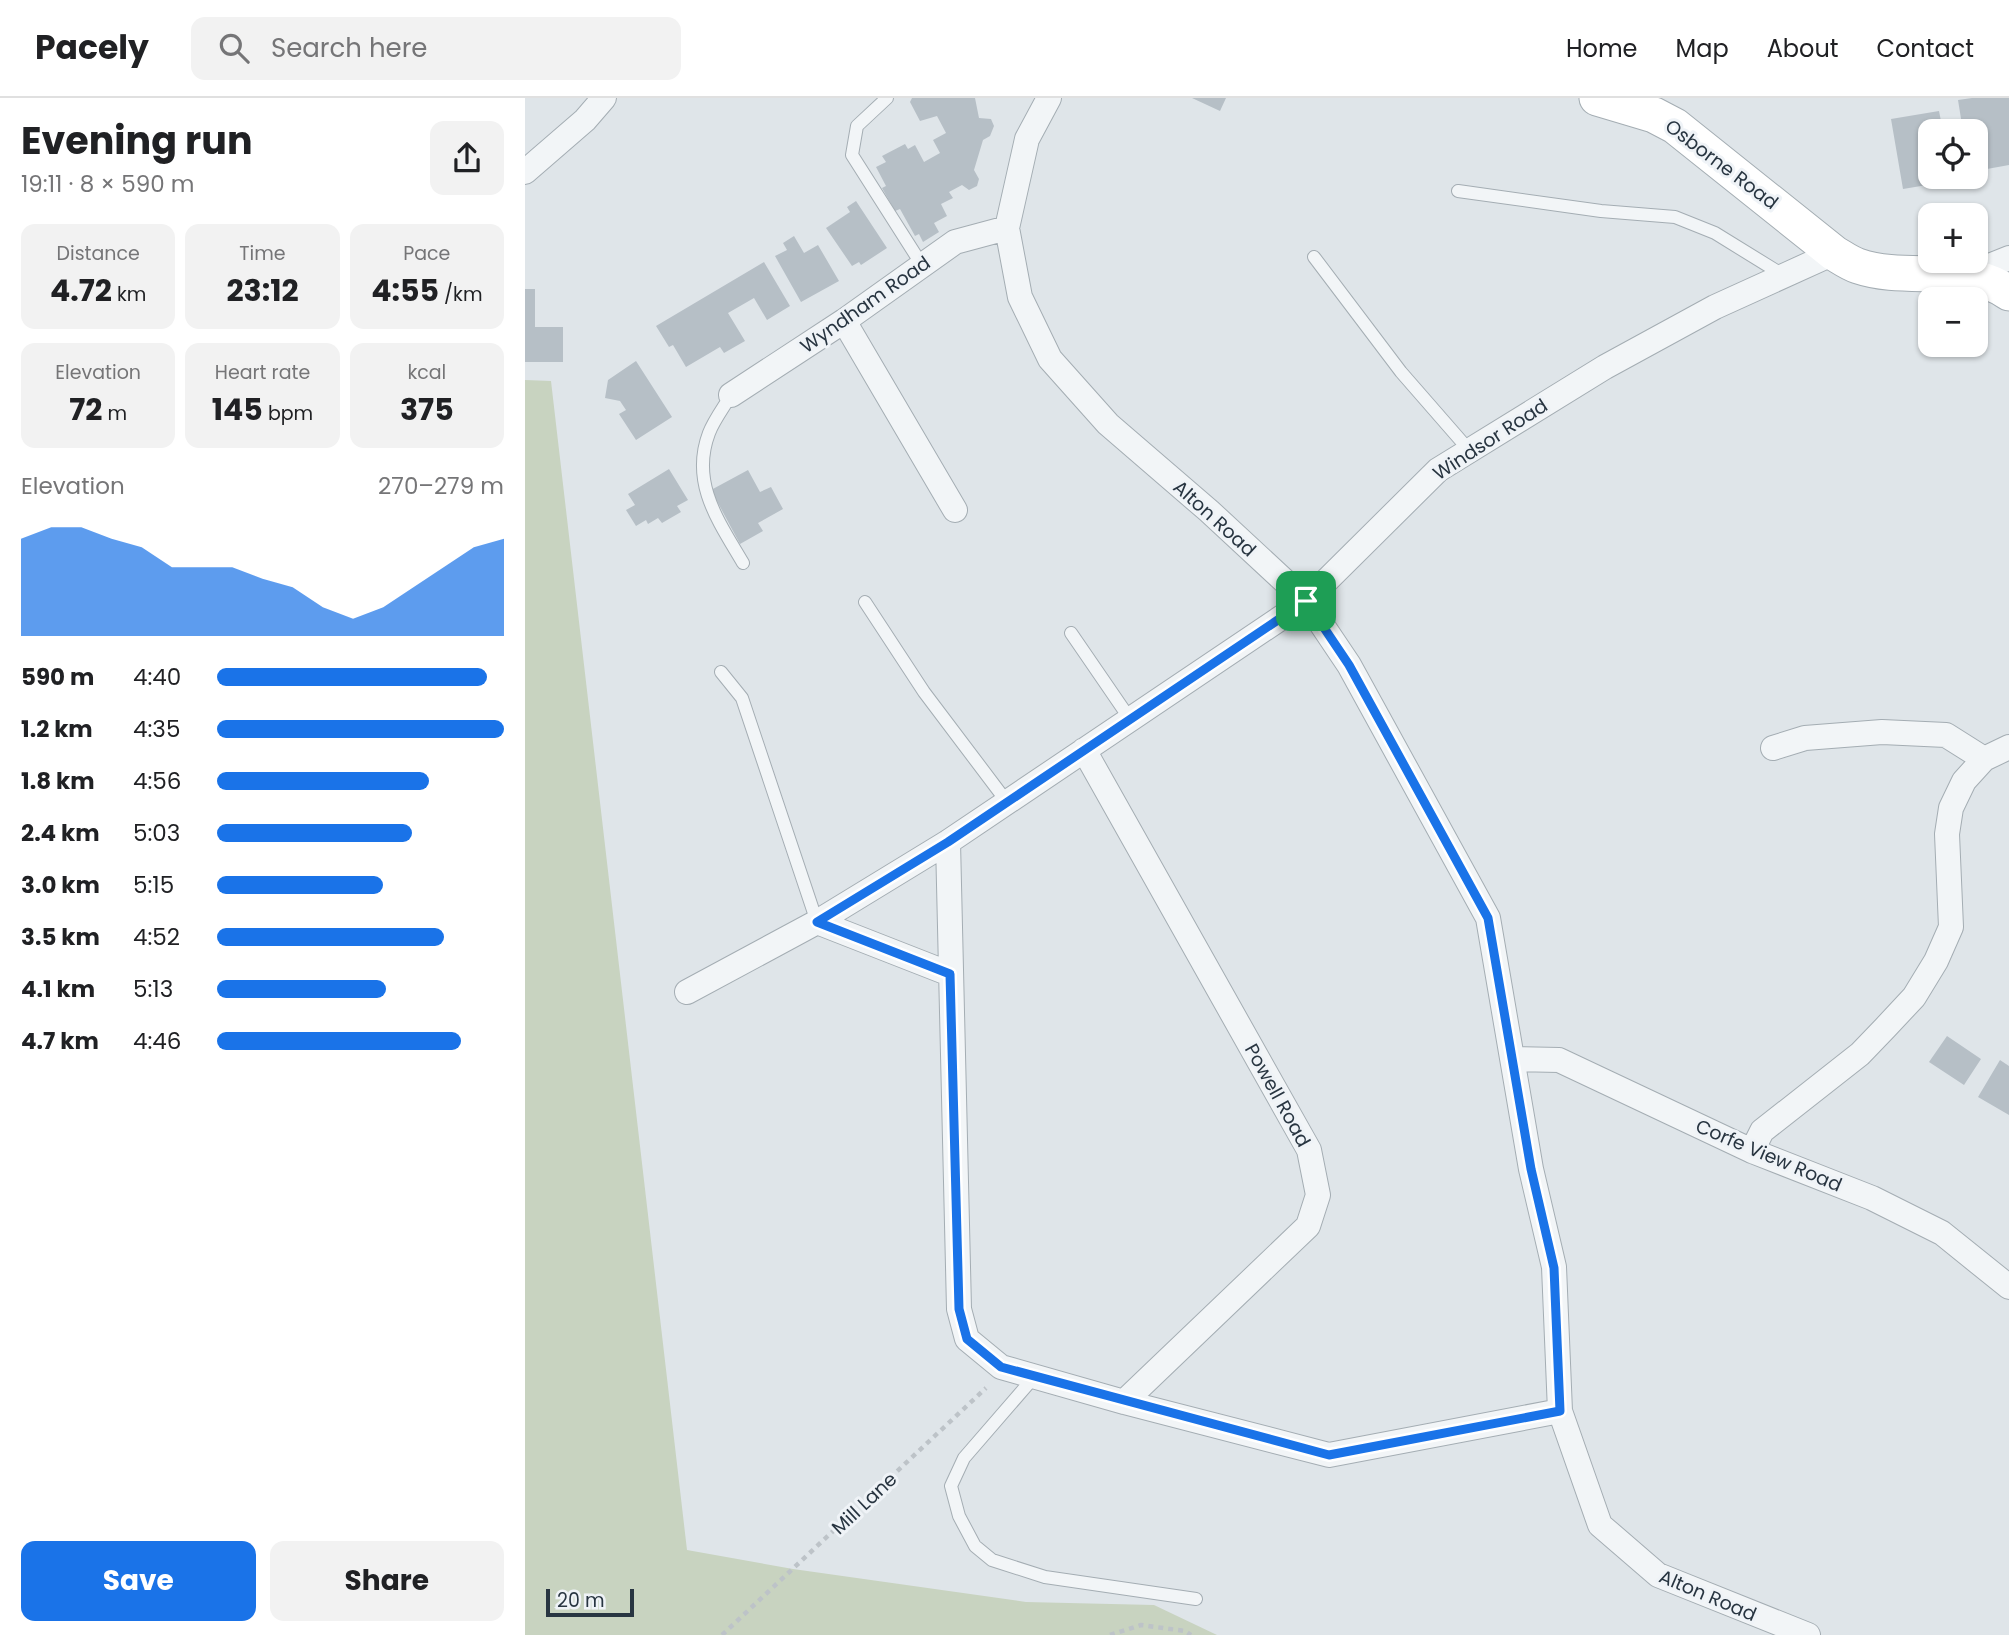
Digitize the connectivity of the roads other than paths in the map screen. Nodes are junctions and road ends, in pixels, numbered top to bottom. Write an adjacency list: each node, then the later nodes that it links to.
1 (604, 98): 5 (street)
2 (887, 98): 11 (lane)
3 (1049, 98): 7 (street, Alton Road)
4 (1597, 98): 8 (street, Osborne Road)
5 (525, 172)
6 (1458, 191): 13 (lane)
7 (1007, 228): 11 (street, Wyndham Road); 21 (street, Alton Road)
8 (1834, 253): 12 (street, Osborne Road); 13 (street, Windsor Road)
9 (1314, 257): 17 (lane)
10 (2009, 258): 12 (street)
11 (922, 265): 15 (street, Wyndham Road)
12 (1967, 275): 14 (street)
13 (1783, 276): 17 (street, Windsor Road)
14 (2009, 293)
15 (844, 321): 16 (street, Wyndham Road); 18 (street)
16 (731, 395): 19 (lane)
17 (1469, 450): 21 (street, Windsor Road)
18 (955, 510)
19 (743, 563)
20 (865, 601): 29 (lane)
21 (1306, 601): 24 (street, Windsor Road); 34 (street, Alton Road)
22 (1071, 633): 24 (lane)
23 (721, 672): 31 (lane)
24 (1130, 719): 27 (street, Windsor Road)
25 (2009, 747): 28 (street)
26 (1773, 748): 28 (street)
27 (1084, 750): 29 (street, Windsor Road); 38 (street, Powell Road)
28 (1983, 759): 35 (street)
29 (1007, 802): 30 (street, Windsor Road)
30 (948, 842): 31 (street, Windsor Road); 32 (street)
31 (817, 922): 32 (street); 33 (street, Windsor Road)
32 (950, 974): 37 (street)
33 (687, 992)
34 (1513, 1059): 35 (street, Corfe View Road); 39 (street, Alton Road)
35 (1752, 1151): 36 (street, Corfe View Road)
36 (2009, 1287)
37 (1035, 1376): 38 (street); 40 (lane)
38 (1125, 1402): 39 (street)
39 (1560, 1411): 41 (street, Alton Road)
40 (1196, 1599)
41 (1808, 1635)

